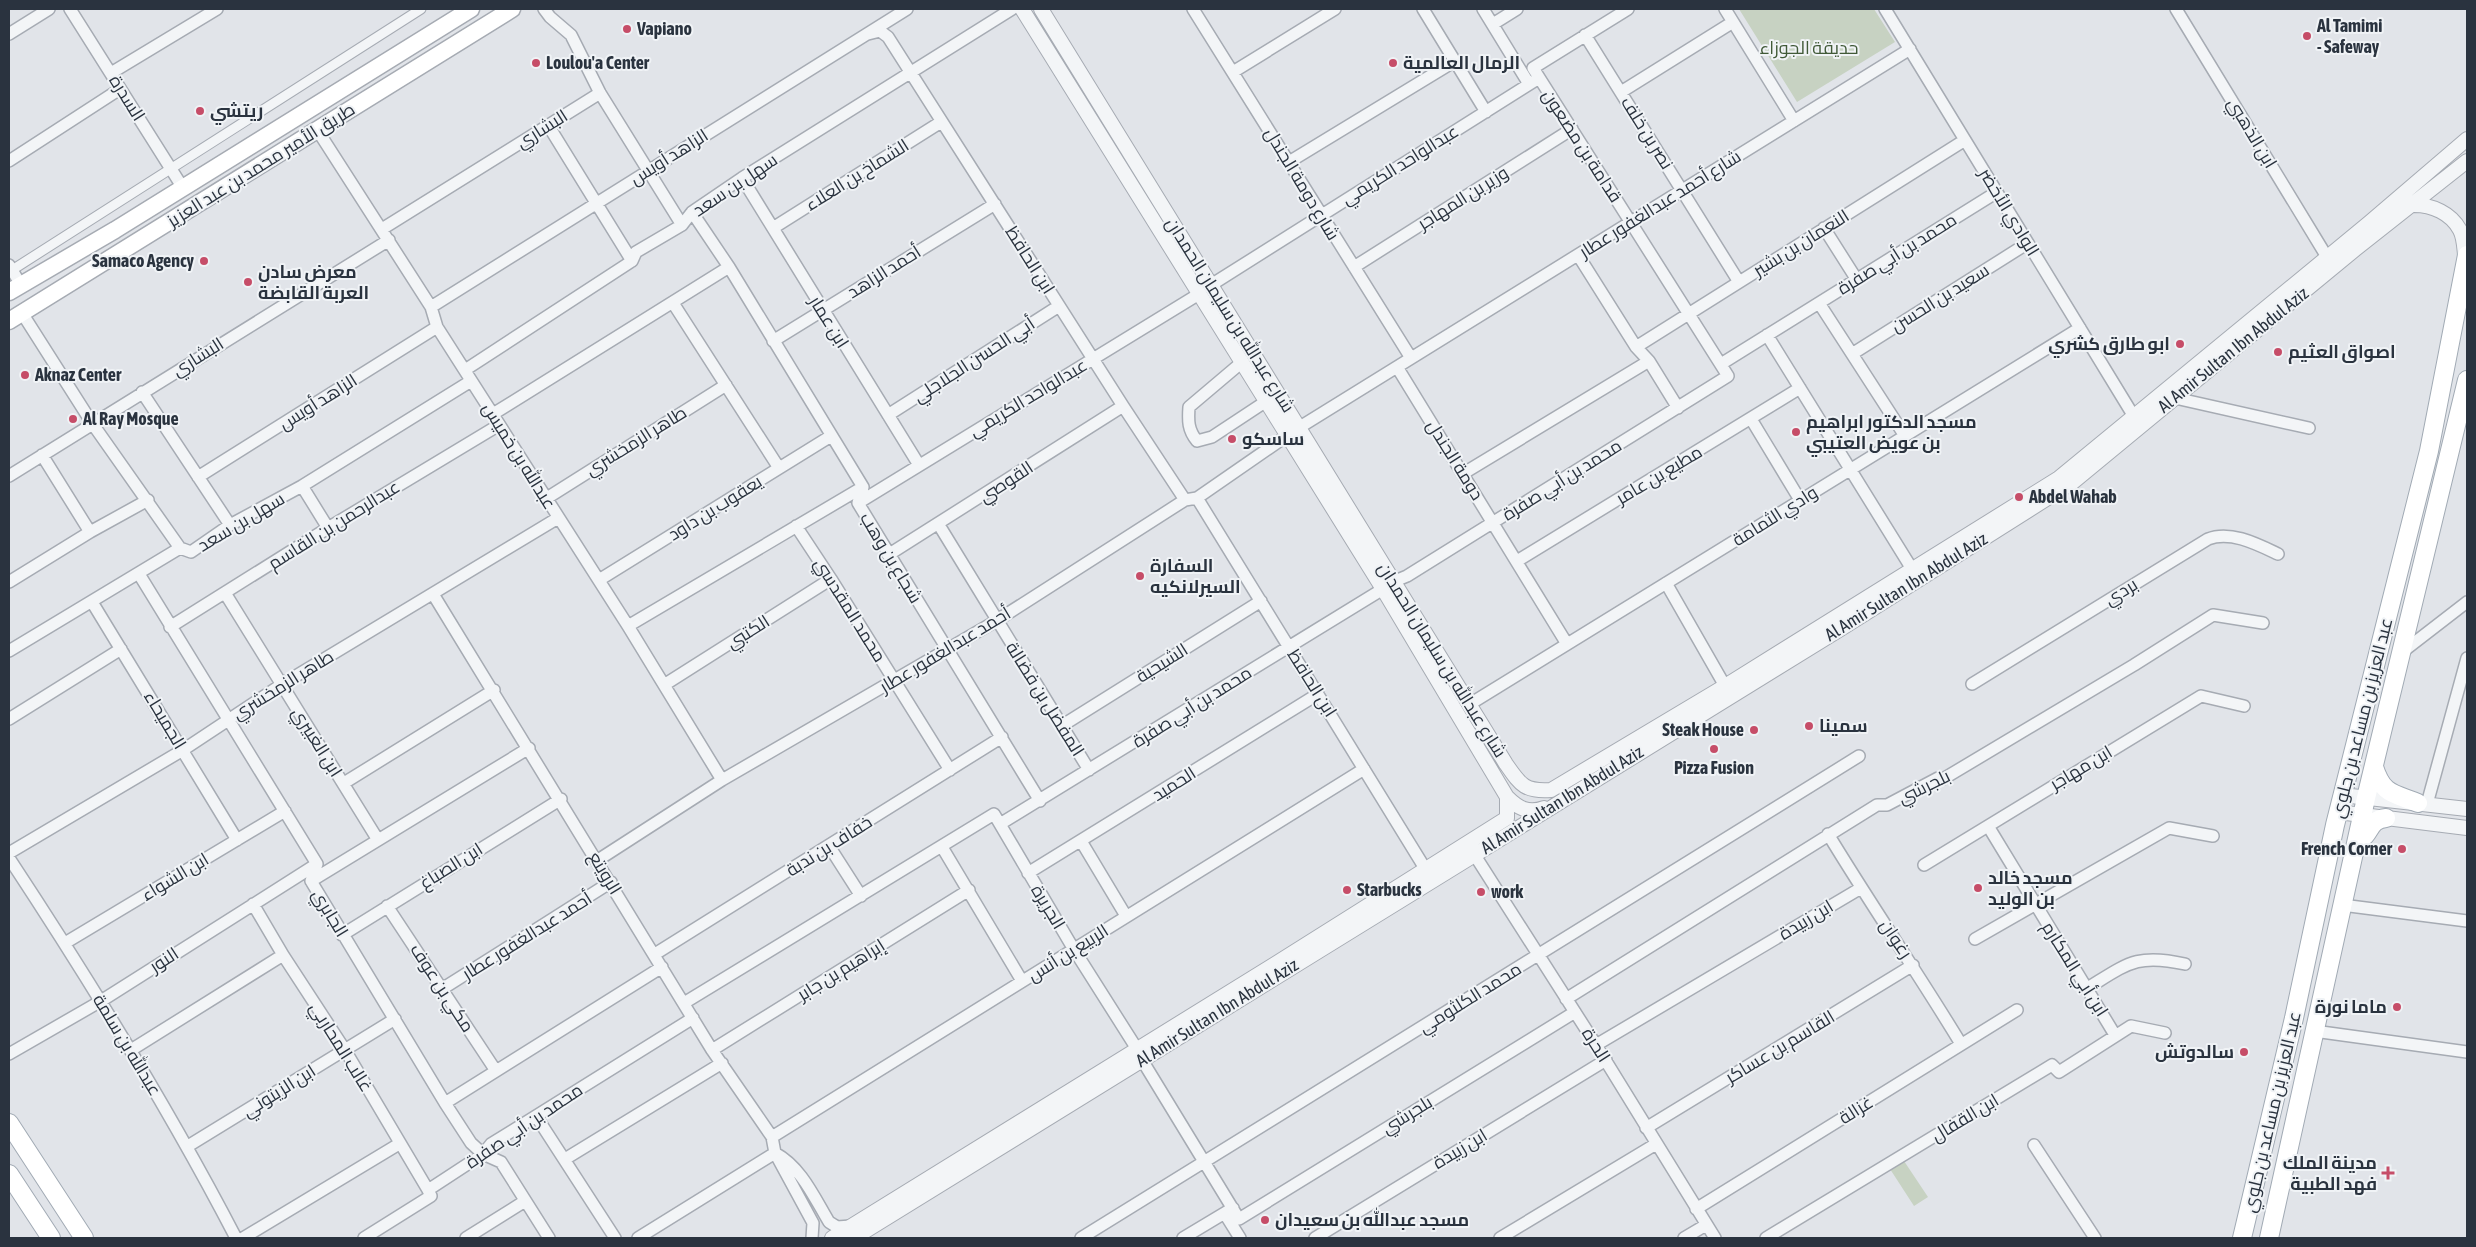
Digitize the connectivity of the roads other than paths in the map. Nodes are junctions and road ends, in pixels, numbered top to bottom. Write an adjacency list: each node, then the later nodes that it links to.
1 (49, 9): 24 (street)
2 (70, 9): 31 (street, السدرة)
3 (217, 9): 31 (street)
4 (421, 9): 48 (street)
5 (470, 9): 51 (main road, طريق الأمير محمد بن عبد العزيز)
6 (496, 9): 27 (main road)
7 (512, 9): 27 (main road, طريق الأمير محمد بن عبد العزيز)
8 (544, 9): 36 (street)
9 (908, 9): 25 (street, الزاهد أويس)
10 (1012, 9): 32 (street, سهل بن سعد)
11 (1022, 9): 79 (street, شارع عبدالله بن سليمان الحمدان)
12 (1040, 9): 77 (street, شارع عبدالله بن سليمان الحمدان)
13 (1193, 9): 30 (street, شارع دومة الجندل)
14 (1335, 9): 30 (street)
15 (1424, 9): 29 (street)
16 (1483, 9): 23 (street, قدامة بن مضعون)
17 (1517, 9): 23 (street)
18 (1628, 9): 26 (street, عبدالواحد الكريمي)
19 (1725, 9): 22 (street)
20 (1885, 9): 28 (street, الوادي الأخضر)
21 (2176, 9): 68 (street, ابن الذهبي)
22 (1733, 22): 35 (street); 38 (street)
23 (1492, 24): 33 (street, قدامة بن مضعون)
24 (9, 34)
25 (868, 34): 32 (street, ابن الحافظ); 49 (street, الزاهد أويس)
26 (1585, 35): 33 (street, عبدالواحد الكريمي); 35 (street, نصر بن خلف)
27 (463, 39): 42 (main road, طريق الأمير محمد بن عبد العزيز)
28 (1910, 50): 38 (street, شارع أحمد عبدالغفور عطار); 43 (street, الوادي الأخضر)
29 (1455, 61): 37 (street); 47 (street)
30 (1234, 72): 47 (street, شارع دومة الجندل)
31 (111, 73): 34 (street, السدرة)
32 (911, 73): 39 (street, ابن الحافظ); 50 (street, سهل بن سعد)
33 (1533, 77): 37 (street, عبدالواحد الكريمي); 41 (street, قدامة بن مضعون)
34 (120, 89): 45 (street); 48 (street, السدرة)
35 (1621, 92): 52 (street, نصر بن خلف)
36 (600, 93): 40 (street, البشاري); 49 (street)
37 (1486, 112): 58 (street, عبدالواحد الكريمي)
38 (1794, 121): 52 (street, شارع أحمد عبدالغفور عطار)
39 (941, 122): 55 (street, ابن الحافظ); 61 (street, الشماخ بن العلاء)
40 (548, 125): 54 (street); 63 (street, البشاري)
41 (1572, 129): 59 (street, قدامة بن مضعون); 72 (street, وزير بن المهاجر)
42 (318, 131): 63 (street, عبدالله بن خميس); 74 (main road, طريق الأمير محمد بن عبد العزيز)
43 (1965, 140): 53 (street, الوادي الأخضر); 62 (street, النعمان بن بشير)
44 (2465, 141): 68 (street, Al Amir Sultan Ibn Abdul Aziz)
45 (9, 161)
46 (2467, 161): 56 (street, Al Amir Sultan Ibn Abdul Aziz)
47 (1289, 162): 58 (street, شارع دومة الجندل)
48 (172, 169): 51 (street, السدرة); 73 (street)
49 (649, 169): 54 (street, الزاهد أويس); 60 (street)
50 (742, 178): 57 (street, سهل بن سعد); 61 (street, ابن عمار)
51 (183, 188): 64 (main road, طريق الأمير محمد بن عبد العزيز)
52 (1682, 190): 59 (street, شارع أحمد عبدالغفور عطار); 76 (street, نصر بن خلف)
53 (1997, 192): 66 (street, الوادي الأخضر); 75 (street, محمد بن أبي صفرة)
54 (595, 203): 70 (street); 83 (street, الزاهد أويس)
55 (995, 204): 82 (street, ابن الحافظ); 84 (street, أحمد الزاهد)
56 (2414, 204): 69 (street); 106 (street, Al Amir Sultan Ibn Abdul Aziz)
57 (692, 212): 60 (street, سهل بن سعد); 71 (street, شجاع بن وهب)
58 (1320, 215): 72 (street, شارع دومة الجندل); 77 (street, عبدالواحد الكريمي)
59 (1631, 222): 67 (street, شارع أحمد عبدالغفور عطار); 85 (street, قدامة بن مضعون)
60 (682, 225): 70 (street, سهل بن سعد)
61 (773, 228): 84 (street, ابن عمار)
62 (1824, 228): 75 (street); 76 (street, النعمان بن بشير)
63 (382, 229): 65 (street, عبدالله بن خميس)
64 (115, 230): 74 (main road); 78 (main road, طريق الأمير محمد بن عبد العزيز)
65 (389, 240): 83 (street, عبدالله بن خميس); 105 (street, البشاري)
66 (2028, 243): 88 (street, الوادي الأخضر); 92 (street, سعيد بن الحسن)
67 (1578, 255): 91 (street); 94 (street, شارع أحمد عبدالغفور عطار)
68 (2327, 257): 112 (street, Al Amir Sultan Ibn Abdul Aziz)
69 (2466, 258): 193 (main road, عبد العزيز بن مساعد بن جلوي)
70 (632, 261): 99 (street, سهل بن سعد)
71 (730, 267): 80 (street); 90 (street, شجاع بن وهب)
72 (1354, 267): 94 (street, شارع دومة الجندل)
73 (10, 269): 78 (street)
74 (84, 274): 86 (main road, طريق الأمير محمد بن عبد العزيز)
75 (1857, 280): 81 (street, محمد بن أبي صفرة)
76 (1739, 282): 85 (street, النعمان بن بشير)
77 (1211, 285): 116 (street, شارع عبدالله بن سليمان الحمدان)
78 (15, 289)
79 (1198, 294): 93 (street, عبدالواحد الكريمي); 96 (street, شارع عبدالله بن سليمان الحمدان)
80 (674, 303): 103 (street); 110 (street)
81 (1819, 303): 89 (street, محمد بن أبي صفرة); 92 (street)
82 (1059, 306): 93 (street, ابن الحافظ); 111 (street, أبي الحسن الجلاجلي)
83 (431, 307): 87 (street, عبدالله بن خميس)
84 (822, 311): 90 (street, أحمد الزاهد); 111 (street, ابن عمار)
85 (1689, 314): 91 (street, النعمان بن بشير); 97 (street, قدامة بن مضعون)
86 (15, 317): 114 (street)
87 (437, 327): 99 (street, عبدالله بن خميس); 127 (street, الزاهد أويس)
88 (2080, 328): 112 (street, الوادي الأخضر); 120 (street, وادي الثمامة)
89 (1767, 335): 97 (street, محمد بن أبي صفرة); 104 (street)
90 (773, 341): 119 (street, شجاع بن وهب)
91 (1636, 347): 95 (street)
92 (1852, 354): 120 (street)
93 (1094, 358): 108 (street, ابن الحافظ); 122 (street, عبدالواحد الكريمي)
94 (1411, 358): 98 (street)
95 (1649, 361): 109 (street); 125 (street)
96 (1241, 363): 107 (street, شارع عبدالله بن سليمان الحمدان); 107 (street)
97 (1721, 364): 100 (street, قدامة بن مضعون)
98 (1397, 367): 116 (street); 125 (street, دومة الجندل)
99 (465, 370): 101 (street, عبدالله بن خميس)
100 (1728, 376): 109 (street, محمد بن أبي صفرة)
101 (471, 381): 110 (street, عبدالله بن خميس); 128 (street, سهل بن سعد)
102 (2467, 382): 167 (main road, عبد العزيز بن مساعد بن جلوي)
103 (726, 385): 123 (street); 130 (street, طاهر الزمخشري)
104 (1800, 388): 113 (street, مطيع بن عامر); 124 (street)
105 (142, 392): 114 (street, البشاري); 127 (street)
106 (2175, 398): 117 (street); 195 (street, Al Amir Sultan Ibn Abdul Aziz)
107 (1265, 402): 118 (street, شارع عبدالله بن سليمان الحمدان)
108 (1123, 406): 131 (street, ابن الحافظ); 138 (street, القوصي)
109 (1678, 408): 136 (street, محمد بن أبي صفرة)
110 (493, 414): 115 (street, عبدالله بن خميس)
111 (888, 415): 122 (street, ابن عمار)
112 (2133, 415): 146 (street, Al Amir Sultan Ibn Abdul Aziz)
113 (1751, 419): 133 (street); 145 (street, مطيع بن عامر)
114 (92, 423): 121 (street, البشاري); 132 (street)
115 (499, 424): 130 (street, عبدالله بن خميس); 140 (street, عبدالرحمن بن القاسم)
116 (1300, 427): 152 (street, شارع عبدالله بن سليمان الحمدان)
117 (2309, 428)
118 (1288, 435): 131 (street, أحمد عبدالغفور عطار); 152 (street, شارع عبدالله بن سليمان الحمدان)
119 (831, 436): 123 (street, يعقوب بن داود); 129 (street, شجاع بن وهب)
120 (1905, 436): 124 (street, وادي الثمامة)
121 (42, 455): 126 (street, البشاري); 141 (street)
122 (918, 465): 134 (street, عبدالواحد الكريمي)
123 (779, 468): 149 (street, يعقوب بن داود)
124 (1852, 469): 133 (street, وادي الثمامة); 146 (street)
125 (1464, 473): 136 (street, دومة الجندل)
126 (9, 476)
127 (198, 477): 137 (street)
128 (302, 486): 137 (street, سهل بن سعد); 140 (street)
129 (863, 487): 134 (street, شجاع بن وهب); 139 (street)
130 (547, 498): 135 (street, عبدالله بن خميس)
131 (1191, 499): 155 (street, ابن الحافظ); 158 (street, أحمد عبدالغفور عطار)
132 (148, 500): 141 (street); 142 (street)
133 (1800, 500): 151 (street, وادي الثمامة)
134 (858, 504): 144 (street, شجاع بن وهب)
135 (558, 518): 149 (street, عبدالله بن خميس); 154 (street, طاهر الزمخشري)
136 (1493, 523): 145 (street, دومة الجندل); 152 (street, محمد بن أبي صفرة)
137 (230, 525): 142 (street, سهل بن سعد)
138 (939, 525): 144 (street, القوصي); 158 (street, المفضل بن فضالة)
139 (796, 526): 148 (street, محمد المقدسي); 160 (street)
140 (328, 528): 153 (street, عبدالرحمن بن القاسم)
141 (90, 532): 150 (street)
142 (180, 548): 147 (street, سهل بن سعد)
143 (2278, 554): 170 (street, بردي)
144 (888, 555): 165 (street, شجاع بن وهب)
145 (1517, 562): 162 (street, دومة الجندل)
146 (1912, 569): 173 (street, Al Amir Sultan Ibn Abdul Aziz)
147 (140, 574): 156 (street, سهل بن سعد); 161 (street, الجابري)
148 (831, 579): 169 (street, محمد المقدسي); 172 (street, الكتبي)
149 (599, 580): 160 (street, عبدالله بن خميس)
150 (9, 582)
151 (1666, 583): 162 (street, وادي الثمامة); 173 (street)
152 (1389, 585): 163 (street, محمد بن أبي صفرة); 176 (street, شارع عبدالله بن سليمان الحمدان); 194 (street, شارع عبدالله بن سليمان الحمدان)
153 (225, 593): 161 (street, عبدالرحمن بن القاسم); 171 (street, ابن الغبيري)
154 (433, 594): 171 (street, طاهر الزمخشري); 174 (street, الرويتع)
155 (1261, 601): 163 (street, ابن الحافظ); 180 (street, الشيحية)
156 (92, 602): 164 (street, الجميحاء); 166 (street, سهل بن سعد)
157 (2467, 602): 167 (street)
158 (996, 620): 165 (street, أحمد عبدالغفور عطار); 180 (street, المفضل بن فضالة)
159 (2263, 623): 209 (street, بلجرشي)
160 (628, 626): 172 (street, عبدالله بن خميس)
161 (170, 627): 179 (street, الجابري)
162 (1567, 644): 176 (street, وادي الثمامة)
163 (1289, 647): 175 (street, ابن الحافظ); 188 (street, محمد بن أبي صفرة)
164 (122, 649): 178 (street); 183 (street, الجميحاء)
165 (946, 649): 169 (street, أحمد عبدالغفور عطار); 181 (street, شجاع بن وهب)
166 (9, 651)
167 (2401, 653): 185 (main road, عبد العزيز بن مساعد بن جلوي)
168 (2467, 658): 198 (street)
169 (894, 681): 187 (street, محمد المقدسي); 189 (street, أحمد عبدالغفور عطار)
170 (1972, 684)
171 (281, 685): 179 (street, طاهر الزمخشري); 190 (street, ابن الغبيري)
172 (664, 685): 189 (street, عبدالله بن خميس)
173 (1726, 686): 192 (street, Al Amir Sultan Ibn Abdul Aziz)
174 (494, 690): 182 (street, الرويتع); 190 (street)
175 (1318, 694): 186 (street, ابن الحافظ); 214 (street, الحميد)
176 (1470, 704): 191 (street, شارع عبدالله بن سليمان الحمدان)
177 (2244, 706): 207 (street, ابن مهاجر)
178 (9, 719)
179 (228, 719): 183 (street, طاهر الزمخشري); 202 (street, الجابري)
180 (1063, 725): 188 (street, المفضل بن فضالة)
181 (1002, 737): 187 (street, خفاف بن ندبة); 197 (street, شجاع بن وهب)
182 (529, 748): 196 (street, الرويتع); 212 (street)
183 (183, 750): 211 (street, الجميحاء); 217 (street, طاهر الزمخشري)
184 (1859, 756): 242 (street, محمد الكلثومي)
185 (2374, 767): 198 (main road); 199 (main road, عبد العزيز بن مساعد بن جلوي)
186 (1364, 769): 223 (street, ابن الحافظ); 234 (street, الربيع بن أنس)
187 (950, 770): 215 (street, خفاف بن ندبة)
188 (1089, 770): 197 (street, محمد بن أبي صفرة)
189 (722, 780): 220 (street, أحمد عبدالغفور عطار)
190 (344, 783): 212 (street, ابن الغبيري)
191 (1519, 783): 192 (street); 194 (street); 200 (street, شارع عبدالله بن سليمان الحمدان)
192 (1544, 791): 200 (street, Al Amir Sultan Ibn Abdul Aziz)
193 (2342, 795): 199 (street); 203 (main road, عبد العزيز بن مساعد بن جلوي)
194 (1507, 797): 200 (street); 205 (street, Al Amir Sultan Ibn Abdul Aziz)
195 (1568, 797): 200 (street); 205 (street, Al Amir Sultan Ibn Abdul Aziz)
196 (561, 799): 220 (street, الرويتع); 233 (street, ابن الصباغ)
197 (1040, 801): 206 (street, محمد بن أبي صفرة)
198 (2422, 804): 199 (street); 201 (street)
199 (2364, 807): 203 (street); 204 (street); 213 (main road, عبد العزيز بن مساعد بن جلوي)
200 (1525, 808): 205 (street)
201 (2467, 809)
202 (285, 811): 211 (street, ابن الشواء); 221 (street, الجابري)
203 (2338, 812): 310 (main road, عبد العزيز بن مساعد بن جلوي)
204 (2386, 818): 208 (street); 213 (main road)
205 (1512, 823): 218 (street, Al Amir Sultan Ibn Abdul Aziz); 223 (street, Al Amir Sultan Ibn Abdul Aziz)
206 (1000, 824): 216 (street, الجريرة); 224 (street, الجريرة)
207 (1988, 826): 222 (street, ابن مهاجر); 231 (street, ابن أبي المكارم)
208 (2467, 828)
209 (1828, 834): 227 (street, رغوان); 249 (street, بلجرشي)
210 (2213, 836): 231 (street)
211 (237, 840): 238 (street, ابن الشواء)
212 (378, 840): 225 (street)
213 (2358, 840): 232 (main road, عبد العزيز بن مساعد بن جلوي)
214 (1081, 841): 224 (street, الحميد); 234 (street)
215 (829, 846): 229 (street); 240 (street, خفاف بن ندبة)
216 (942, 847): 228 (street); 229 (street)
217 (9, 853)
218 (1474, 854): 242 (street, الحرة); 266 (street, Al Amir Sultan Ibn Abdul Aziz)
219 (9, 858): 238 (street, عبدالله بن سلمة)
220 (598, 860): 226 (street, الرويتع)
221 (317, 864): 225 (street, الجابري); 230 (street, النور)
222 (1924, 865)
223 (1426, 870): 266 (street, Al Amir Sultan Ibn Abdul Aziz)
224 (1028, 872): 239 (street, الجريرة)
225 (311, 881): 236 (street, الجابري)
226 (611, 882): 240 (street, الرويتع); 247 (street, أحمد عبدالغفور عطار)
227 (1861, 888): 244 (street, رغوان); 260 (street, ابن زبيدة)
228 (969, 890): 246 (street); 263 (street, إبراهيم بن جابر)
229 (861, 896): 251 (street)
230 (253, 904): 241 (street, غالب المحاربي); 250 (street, النور)
231 (2035, 905): 237 (street); 248 (street, ابن أبي المكارم)
232 (2342, 905): 235 (street); 256 (main road, عبد العزيز بن مساعد بن جلوي)
233 (387, 906): 236 (street, ابن الصباغ); 247 (street, مكي بن عوف)
234 (1126, 916): 239 (street, الربيع بن أنس)
235 (2467, 921)
236 (342, 935): 255 (street, الجابري)
237 (1975, 939)
238 (65, 943): 250 (street, عبدالله بن سلمة)
239 (1073, 948): 246 (street, الربيع بن أنس); 266 (street, الجريرة)
240 (655, 954): 245 (street, الرويتع)
241 (283, 955): 261 (street); 262 (street, غالب المحاربي)
242 (1538, 956): 249 (street, الحرة); 282 (street, محمد الكلثومي)
243 (2186, 964): 248 (street)
244 (1913, 965): 259 (street, رغوان); 273 (street, القاسم بن عساكر)
245 (662, 967): 251 (street, الرويتع); 269 (street)
246 (1022, 981): 274 (street, الربيع بن أنس)
247 (442, 989): 269 (street, مكي بن عوف)
248 (2086, 989): 258 (street, ابن أبي المكارم)
249 (1566, 999): 253 (street, الحرة)
250 (100, 1001): 261 (street, عبدالله بن سلمة); 265 (street, النور)
251 (684, 1004): 254 (street, الرويتع)
252 (2017, 1010): 259 (street, غزالة)
253 (1575, 1012): 260 (street, الحرة); 287 (street, بلجرشي)
254 (693, 1018): 263 (street, الرويتع); 271 (street, محمد بن أبي صفرة)
255 (394, 1019): 262 (street, ابن الزيتوني); 270 (street, الجابري)
256 (2314, 1031): 264 (street); 311 (main road, عبد العزيز بن مساعد بن جلوي)
257 (2165, 1033): 258 (street, ابن القفال)
258 (2115, 1034): 308 (street, ابن القفال)
259 (1961, 1044): 286 (street, غزالة)
260 (1596, 1045): 267 (street, الحرة)
261 (131, 1050): 278 (street, عبدالله بن سلمة)
262 (345, 1050): 275 (street, غالب المحاربي); 278 (street, ابن الزيتوني)
263 (712, 1050): 268 (street, الرويتع)
264 (2467, 1052)
265 (9, 1054)
266 (1139, 1054): 282 (street, الجريرة); 289 (street, Al Amir Sultan Ibn Abdul Aziz)
267 (1606, 1060): 273 (street, الحرة); 304 (street, ابن زبيدة)
268 (722, 1063): 274 (street, الرويتع); 281 (street)
269 (496, 1071): 270 (street)
270 (444, 1103): 280 (street, الجابري)
271 (536, 1116): 280 (street, محمد بن أبي صفرة); 281 (street)
272 (10, 1126): 292 (main road)
273 (1646, 1128): 276 (street, الحرة)
274 (772, 1138): 279 (street, الرويتع)
275 (399, 1144): 284 (street, غالب المحاربي); 294 (street)
276 (1656, 1144): 286 (street, الحرة); 305 (street)
277 (2034, 1145): 309 (street)
278 (188, 1146): 293 (street, عبدالله بن سلمة)
279 (775, 1153): 289 (street); 298 (street); 299 (street, الرويتع)
280 (483, 1154): 284 (street, محمد بن أبي صفرة); 285 (street, الجابري)
281 (565, 1160): 297 (street)
282 (1205, 1162): 287 (street, الجريرة); 301 (street, محمد الكلثومي)
283 (9, 1174): 291 (main road)
284 (428, 1190): 295 (street, محمد بن أبي صفرة)
285 (525, 1201): 290 (street); 296 (street, الجابري)
286 (1696, 1209): 288 (street, الحرة)
287 (1232, 1214): 302 (street, بلجرشي); 303 (street, الجريرة)
288 (1706, 1225): 306 (street); 307 (street, الحرة)
289 (858, 1233): 300 (street, Al Amir Sultan Ibn Abdul Aziz)
290 (470, 1237)
291 (51, 1238)
292 (84, 1238)
293 (236, 1238)
294 (243, 1238)
295 (364, 1238)
296 (549, 1238)
297 (615, 1238)
298 (638, 1238)
299 (812, 1238)
300 (832, 1238)
301 (1081, 1238)
302 (1183, 1238)
303 (1240, 1238)
304 (1315, 1238)
305 (1500, 1238)
306 (1684, 1238)
307 (1714, 1238)
308 (1766, 1238)
309 (2095, 1238)
310 (2242, 1238)
311 (2269, 1238)

